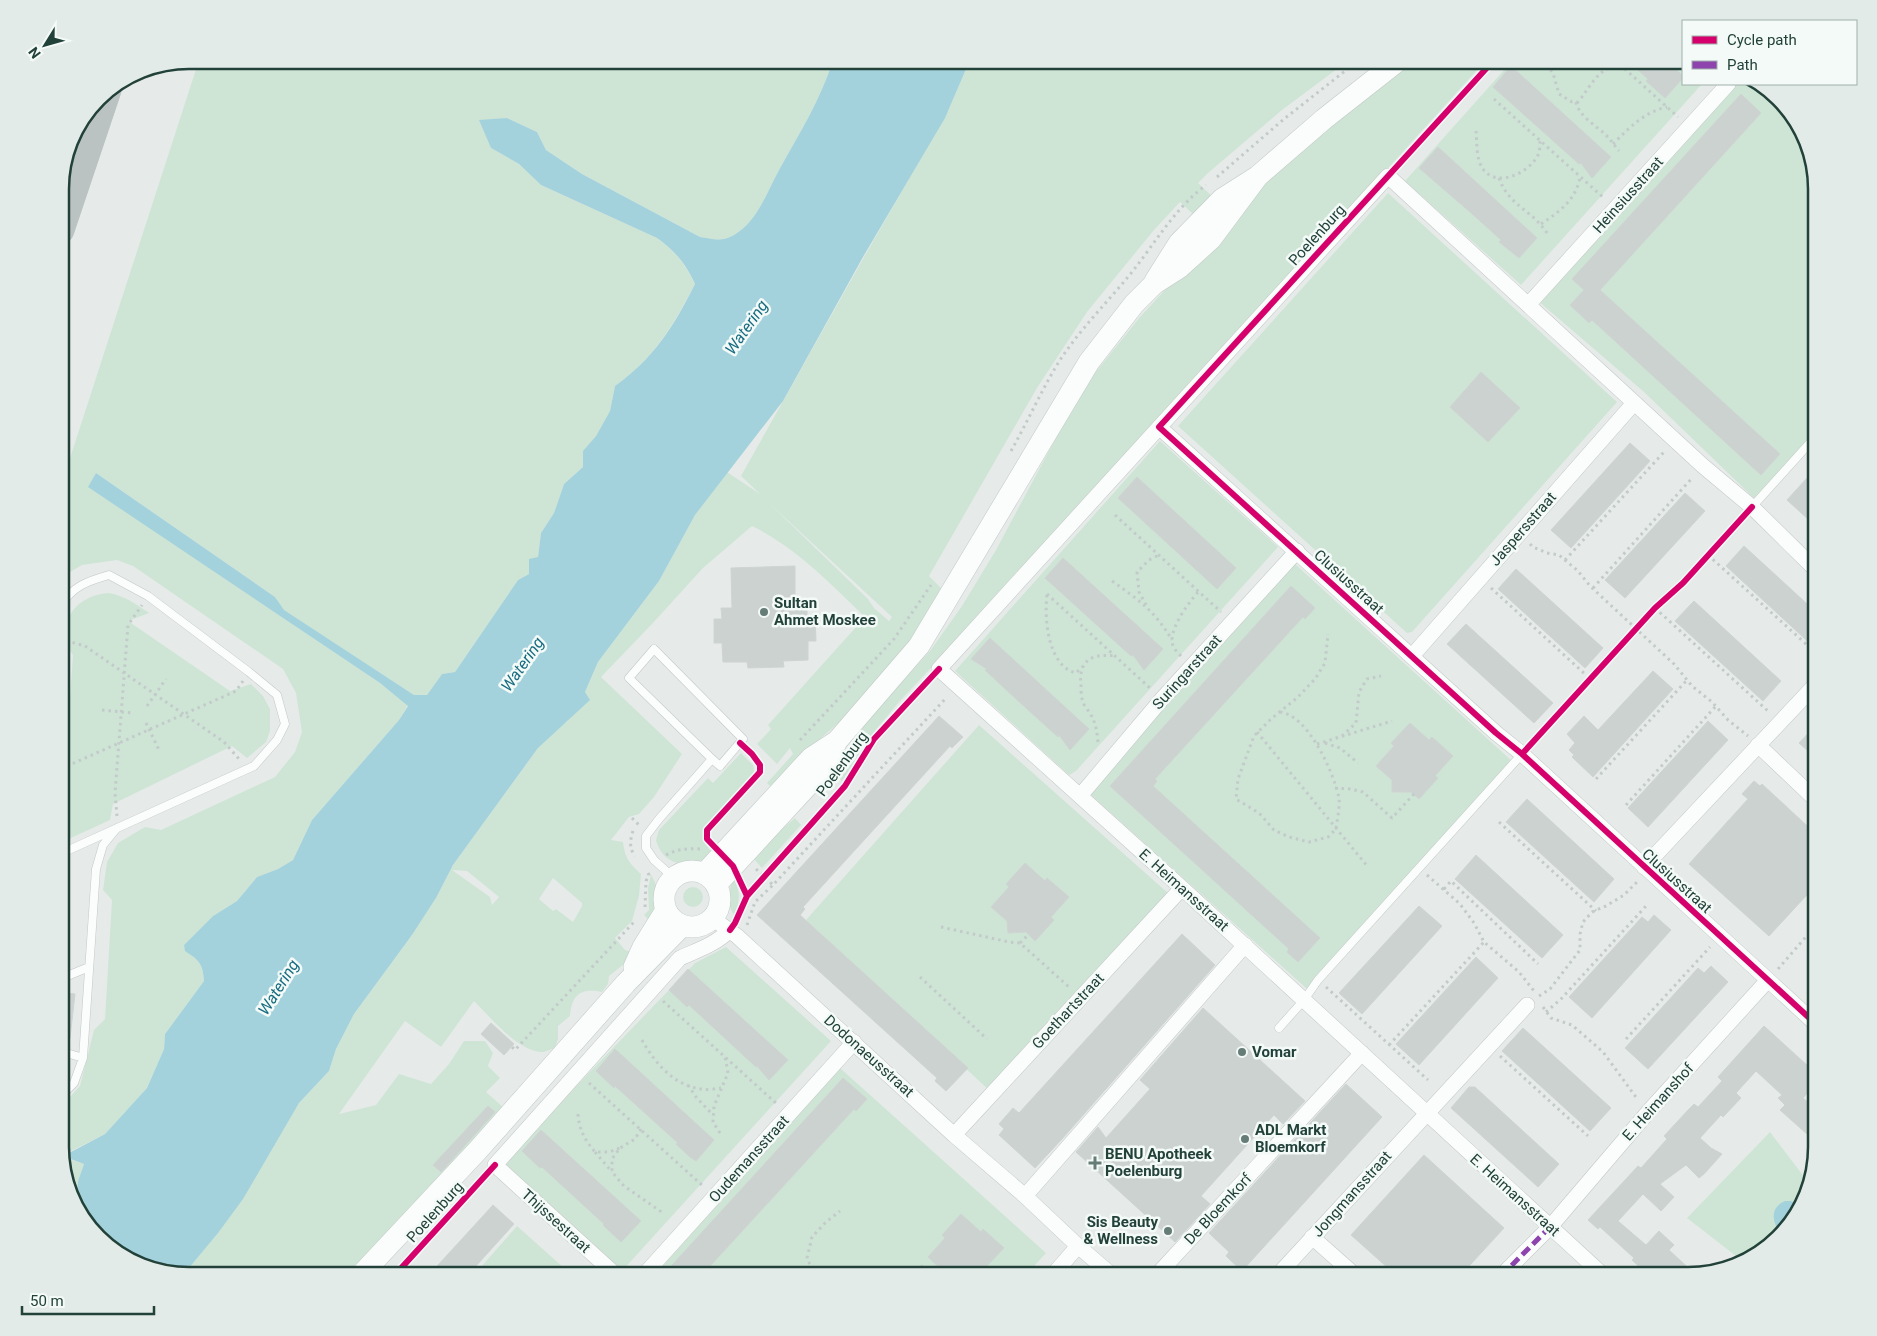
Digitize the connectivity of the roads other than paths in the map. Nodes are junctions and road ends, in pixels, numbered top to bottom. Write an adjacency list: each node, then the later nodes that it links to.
1 (1388, 69): 16 (street, Poelenburg)
2 (1727, 85): 5 (street, Heinsiusstraat)
3 (101, 107): 4 (highway)
4 (69, 203)
5 (1528, 305): 6 (street); 7 (street, Poelenburg)
6 (1634, 403): 9 (street); 13 (street, Jaspersstraat)
7 (1159, 427): 10 (street, Clusiusstraat); 14 (street, Poelenburg)
8 (1808, 445): 9 (lane)
9 (1752, 507): 11 (street)
10 (1297, 551): 13 (street, Clusiusstraat); 21 (street, Suringarstraat)
11 (1808, 562)
12 (69, 595): 22 (lane)
13 (1412, 656): 18 (street, Clusiusstraat)
14 (939, 670): 21 (street, E. Heimansstraat)
15 (1808, 692): 17 (street)
16 (837, 741): 26 (street, Poelenburg); 26 (street, Poelenburg)
17 (1758, 746): 20 (street); 24 (street, Clusiusstraat)
18 (1522, 754): 24 (street, Clusiusstraat); 36 (lane)
19 (712, 759): 19 (lane); 25 (lane)
20 (1808, 792)
21 (1080, 796): 27 (street, E. Heimansstraat)
22 (118, 827): 23 (lane); 32 (lane)
23 (69, 850)
24 (1646, 869): 34 (street, Clusiusstraat)
25 (674, 878): 26 (street); 28 (street)
26 (710, 880): 29 (street)
27 (1182, 888): 31 (street, E. Heimansstraat); 46 (street, Goethartstraat)
28 (666, 910): 30 (street); 35 (street, Poelenburg)
29 (721, 924): 30 (street); 40 (street, Dodonaeusstraat); 52 (street, Thijssestraat)
30 (682, 926): 35 (street, Poelenburg)
31 (1245, 945): 36 (street, E. Heimansstraat); 47 (street)
32 (89, 967): 33 (lane); 43 (lane)
33 (69, 975)
34 (1768, 980): 38 (street, Clusiusstraat); 48 (street, E. Heimanshof)
35 (626, 983): 51 (street, Poelenburg)
36 (1304, 1000): 39 (lane); 41 (street, E. Heimansstraat)
37 (1527, 1005): 45 (street)
38 (1808, 1017)
39 (1279, 1028)
40 (854, 1042): 46 (street, Dodonaeusstraat); 53 (street, Oudemansstraat)
41 (1362, 1053): 45 (street, E. Heimansstraat); 56 (street, De Bloemkorf)
42 (69, 1054): 43 (lane)
43 (83, 1058): 44 (lane)
44 (69, 1088)
45 (1427, 1112): 48 (street, E. Heimansstraat); 49 (street, Jongmansstraat)
46 (954, 1134): 47 (street, Dodonaeusstraat)
47 (1025, 1196): 50 (street, Dodonaeusstraat)
48 (1550, 1226): 59 (street, E. Heimanshof); 60 (street, E. Heimansstraat)
49 (1312, 1237): 57 (street, Jongmansstraat); 58 (street)
50 (1078, 1246): 54 (street); 55 (street, Dodonaeusstraat)
51 (368, 1267)
52 (608, 1267)
53 (651, 1267)
54 (1060, 1267)
55 (1102, 1267)
56 (1164, 1267)
57 (1285, 1267)
58 (1346, 1267)
59 (1510, 1267)
60 (1594, 1267)

